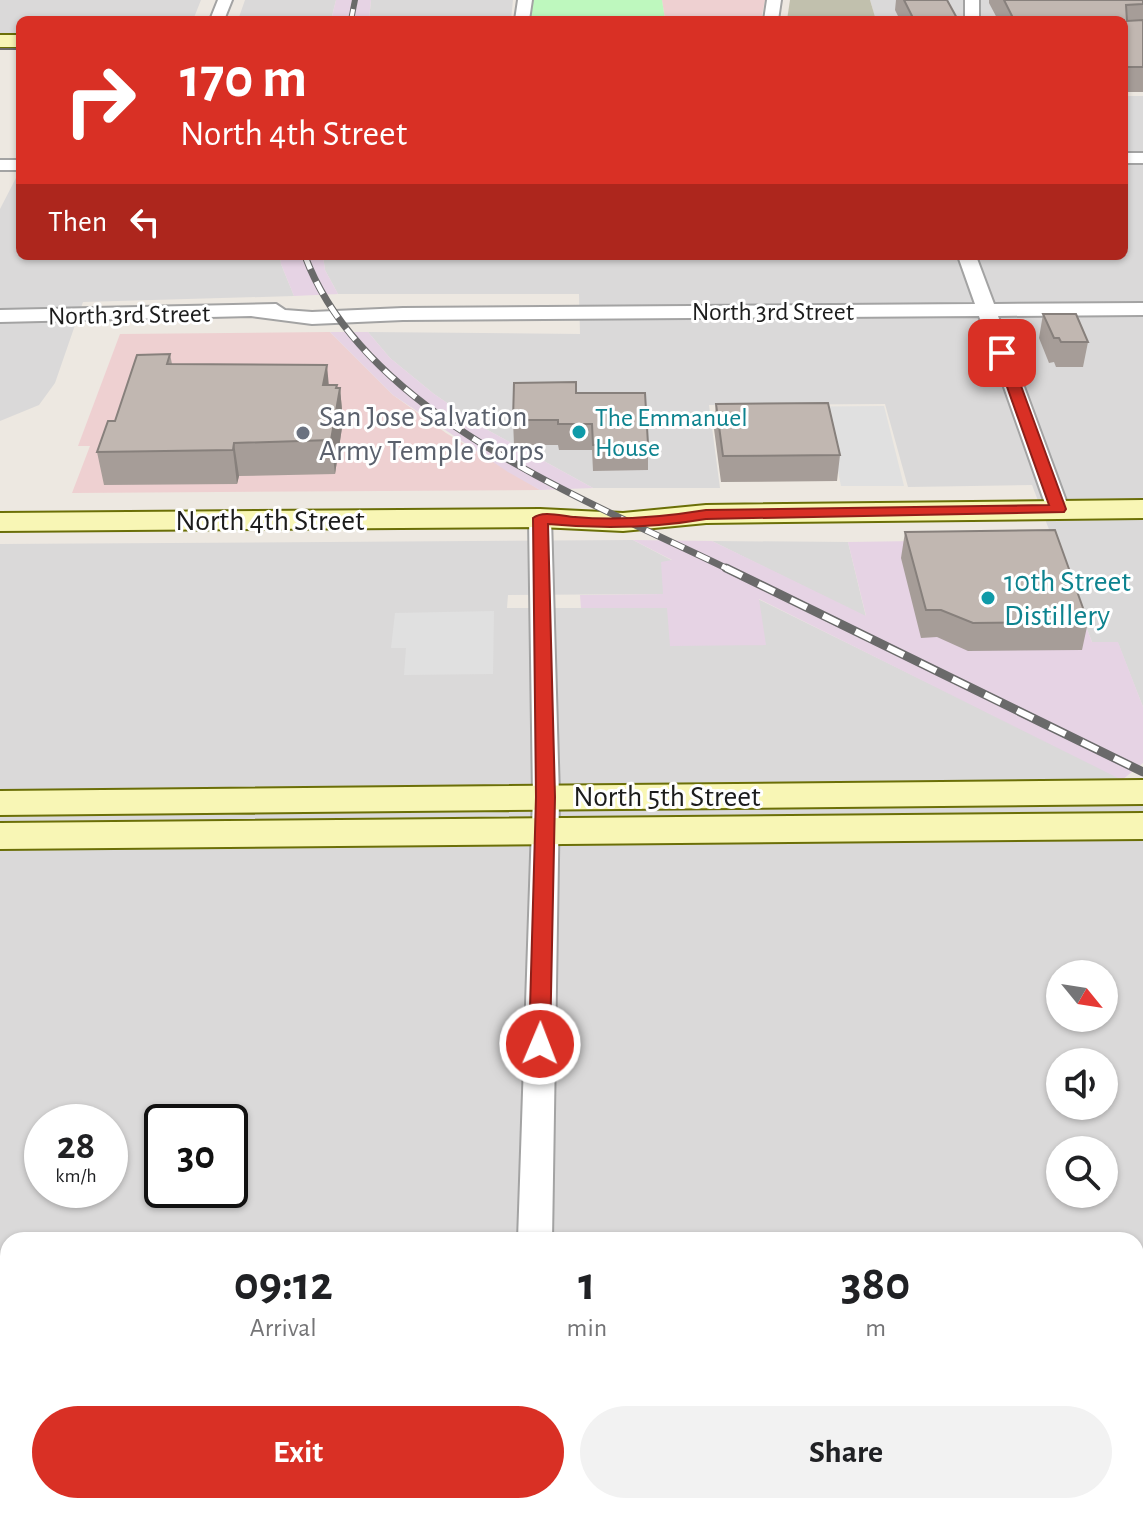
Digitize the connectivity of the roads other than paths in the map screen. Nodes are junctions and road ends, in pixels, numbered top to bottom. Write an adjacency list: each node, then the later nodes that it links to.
1 (968, 260): 3 (street)
2 (1143, 309): 3 (street, North 3rd Street)
3 (986, 310): 4 (street, North 3rd Street); 5 (street)
4 (0, 316)
5 (1058, 509): 6 (street, North 4th Street); 7 (street, North 4th Street)
6 (1143, 509)
7 (540, 518): 8 (street, North 4th Street); 11 (street)
8 (0, 522)
9 (1143, 792): 11 (street, North 5th Street)
10 (0, 803): 11 (street, North 5th Street)
11 (545, 814): 12 (street, North 5th Street); 13 (street, North 5th Street); 14 (street)
12 (1143, 826)
13 (0, 836)
14 (535, 1232)

